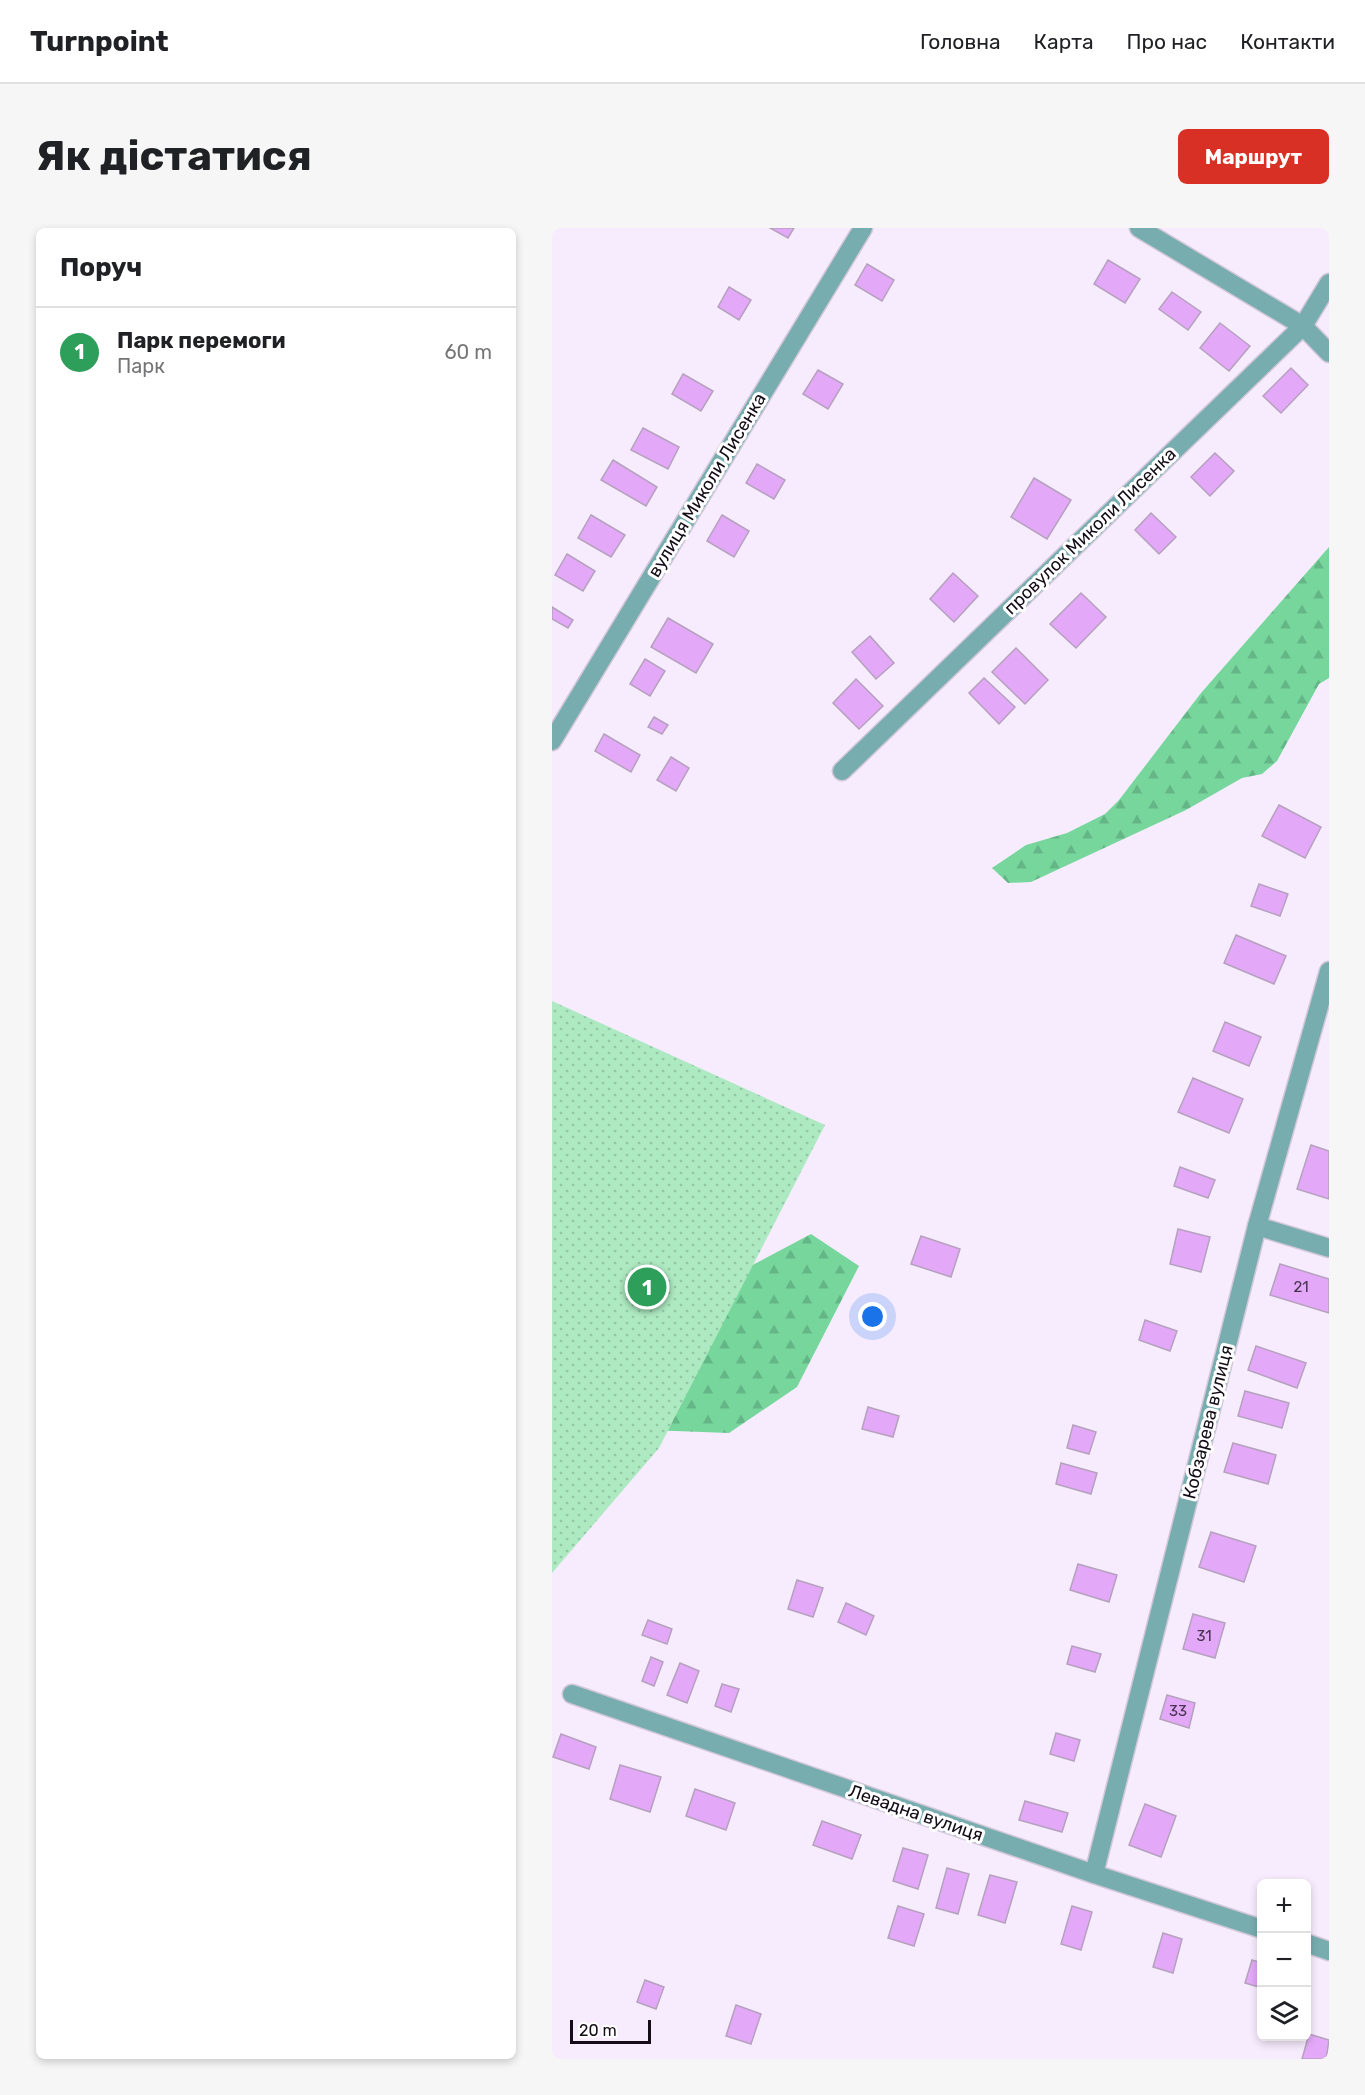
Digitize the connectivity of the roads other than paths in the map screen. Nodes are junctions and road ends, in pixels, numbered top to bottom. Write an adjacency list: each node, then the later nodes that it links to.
1 (863, 228): 6 (street, вулиця Миколи Лисенка)
2 (1139, 228): 4 (street)
3 (1329, 283): 4 (street, провулок Миколи Лисенка)
4 (1303, 326): 5 (street); 7 (street, провулок Миколи Лисенка)
5 (1329, 353)
6 (552, 741)
7 (842, 771)
8 (1329, 971): 9 (street, Кобзарева вулиця)
9 (1257, 1226): 10 (street); 12 (street, Кобзарева вулиця)
10 (1329, 1248)
11 (572, 1694): 12 (street, Левадна вулиця)
12 (1094, 1874): 13 (street, Левадна вулиця)
13 (1257, 1927)
14 (1311, 1945): 15 (street)
15 (1329, 1951)

